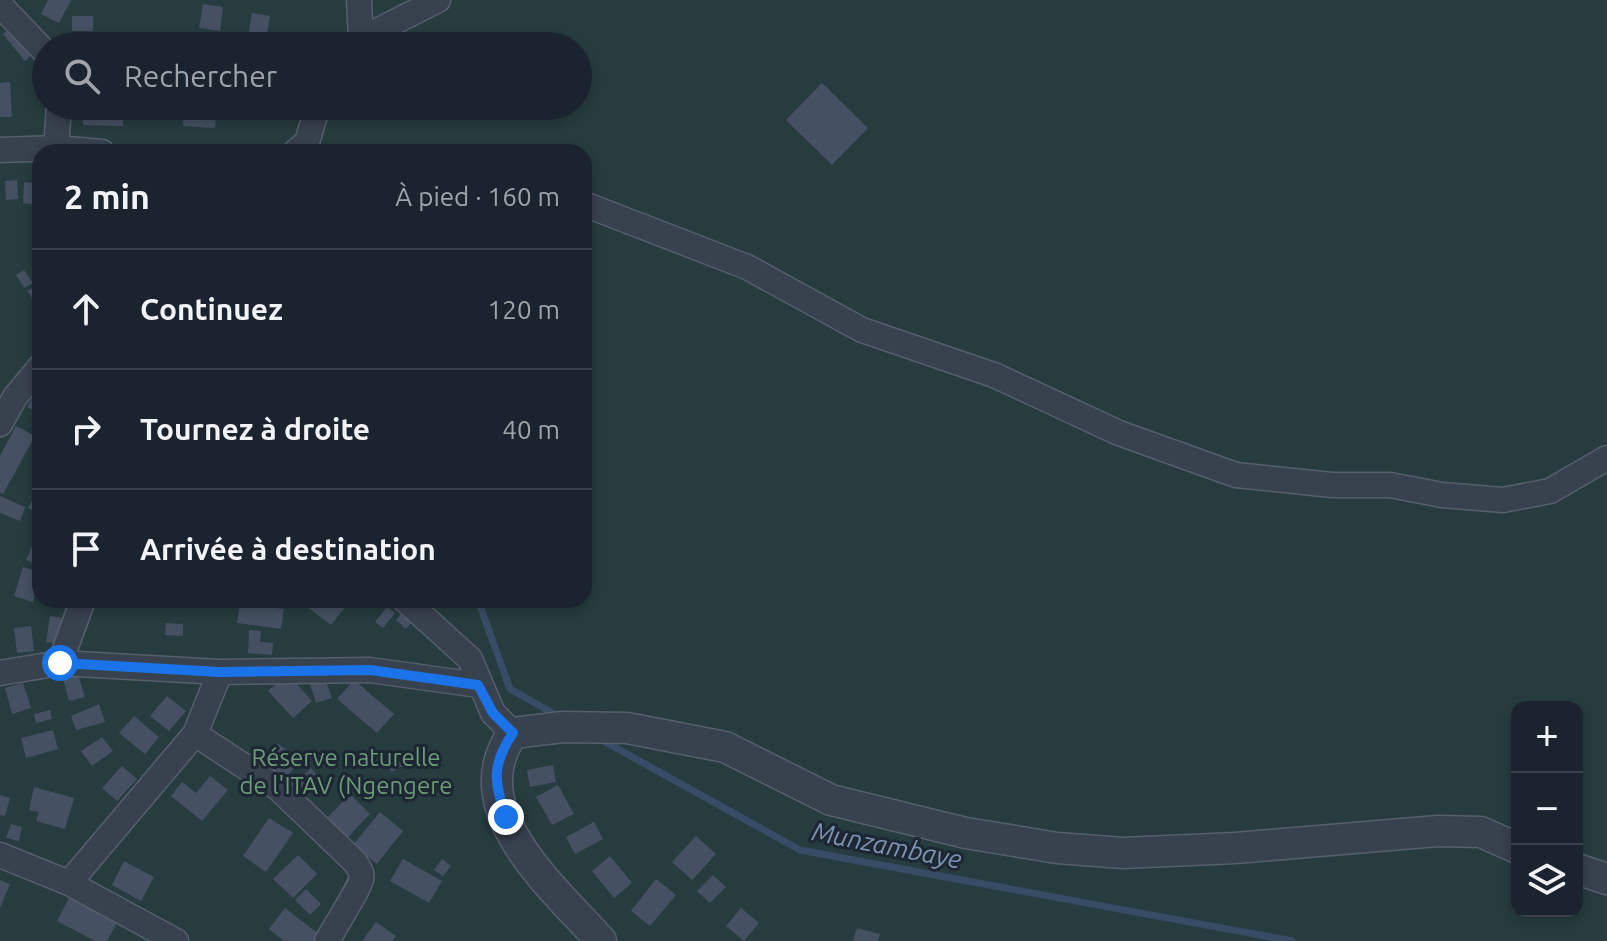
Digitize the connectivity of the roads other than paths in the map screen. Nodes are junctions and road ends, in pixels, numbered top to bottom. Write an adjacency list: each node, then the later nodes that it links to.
1 (359, 0): 4 (street)
2 (438, 0): 5 (street)
3 (0, 5): 6 (street)
4 (359, 32)
5 (378, 32)
6 (32, 38)
7 (58, 120): 9 (street)
8 (314, 120): 10 (street)
9 (56, 144)
10 (305, 144)
11 (32, 149): 12 (street)
12 (0, 150)
13 (592, 207): 17 (street)
14 (32, 373): 15 (street)
15 (7, 392): 16 (street)
16 (0, 424)
17 (1607, 458)
18 (80, 608): 20 (street)
19 (414, 608): 23 (street)
20 (60, 663): 21 (street); 22 (street)
21 (220, 672): 23 (street); 25 (street)
22 (0, 673)
23 (478, 685): 24 (street)
24 (513, 733): 26 (street); 33 (street)
25 (195, 734): 30 (street); 32 (street)
26 (1511, 845)
27 (0, 855): 30 (street)
28 (1583, 871): 29 (street)
29 (1607, 879)
30 (69, 883): 31 (street)
31 (176, 941)
32 (327, 941)
33 (601, 941)

